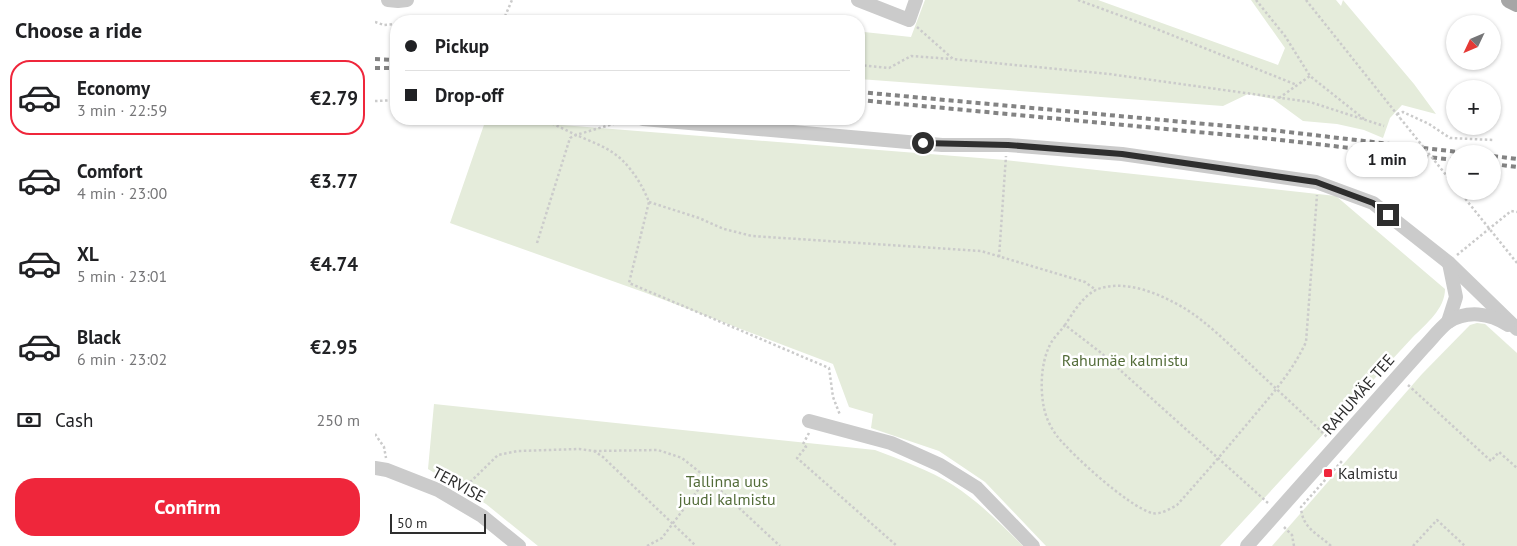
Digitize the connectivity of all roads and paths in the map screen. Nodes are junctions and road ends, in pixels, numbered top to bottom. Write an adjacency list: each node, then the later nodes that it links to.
1 (388, 0): 2 (street)
2 (407, 0)
3 (512, 0): 11 (path)
4 (858, 0): 12 (street)
5 (916, 0): 12 (street)
6 (1078, 0): 18 (path)
7 (1257, 0): 17 (path)
8 (1306, 0): 22 (path)
9 (1509, 0): 10 (main road)
10 (1517, 4)
11 (506, 15)
12 (909, 20): 15 (path)
13 (375, 22): 14 (path)
14 (390, 24)
15 (953, 60): 16 (path); 19 (path)
16 (865, 66)
17 (1310, 76): 18 (path); 23 (path)
18 (1297, 86): 19 (path)
19 (1279, 98): 23 (path)
20 (390, 100): 21 (path)
21 (375, 101)
22 (1397, 114): 29 (path); 31 (path, bridge)
23 (1365, 120): 27 (path)
24 (555, 125): 28 (path)
25 (610, 125): 28 (path)
26 (712, 125): 30 (street)
27 (1384, 126)
28 (576, 135): 34 (path); 37 (path)
29 (1493, 140)
30 (1008, 145): 32 (street); 39 (path)
31 (1446, 175)
32 (1316, 182): 40 (street); 47 (path)
33 (1466, 200): 36 (path)
34 (649, 202): 39 (path); 50 (path)
35 (1517, 212): 36 (path)
36 (1489, 228): 38 (path); 41 (path)
37 (537, 243)
38 (1465, 248)
39 (999, 256): 42 (path)
40 (1449, 263): 43 (street); 45 (street)
41 (1517, 263)
42 (1096, 290): 44 (path); 47 (path)
43 (1448, 322): 45 (street, RAHUMÄE TEE); 49 (street, RAHUMÄE TEE)
44 (1065, 325): 55 (path); 55 (path)
45 (1517, 329)
46 (1407, 384): 56 (path)
47 (1276, 389): 53 (path); 55 (path)
48 (809, 421): 50 (street)
49 (1355, 424): 53 (street, RAHUMÄE TEE); 61 (street)
50 (845, 431): 70 (street)
51 (375, 434): 57 (path)
52 (808, 436): 69 (path)
53 (1336, 446): 61 (street, RAHUMÄE TEE)
54 (594, 451): 58 (path); 59 (path); 63 (path)
55 (1219, 458): 62 (path)
56 (1517, 468)
57 (381, 469): 59 (street, TERVISE)
58 (707, 478): 63 (path); 68 (path)
59 (453, 499): 65 (street, TERVISE)
60 (1301, 507): 74 (path)
61 (1277, 512): 62 (street); 72 (street, RAHUMÄE TEE)
62 (1261, 518): 71 (street)
63 (673, 524): 66 (path); 67 (path)
64 (1284, 527): 73 (path)
65 (519, 546)
66 (647, 546)
67 (696, 546)
68 (780, 546)
69 (897, 546)
70 (1033, 546)
71 (1236, 546)
72 (1247, 546)
73 (1293, 546)
74 (1331, 546)
75 (1413, 546): 76 (path)
76 (1465, 546)

